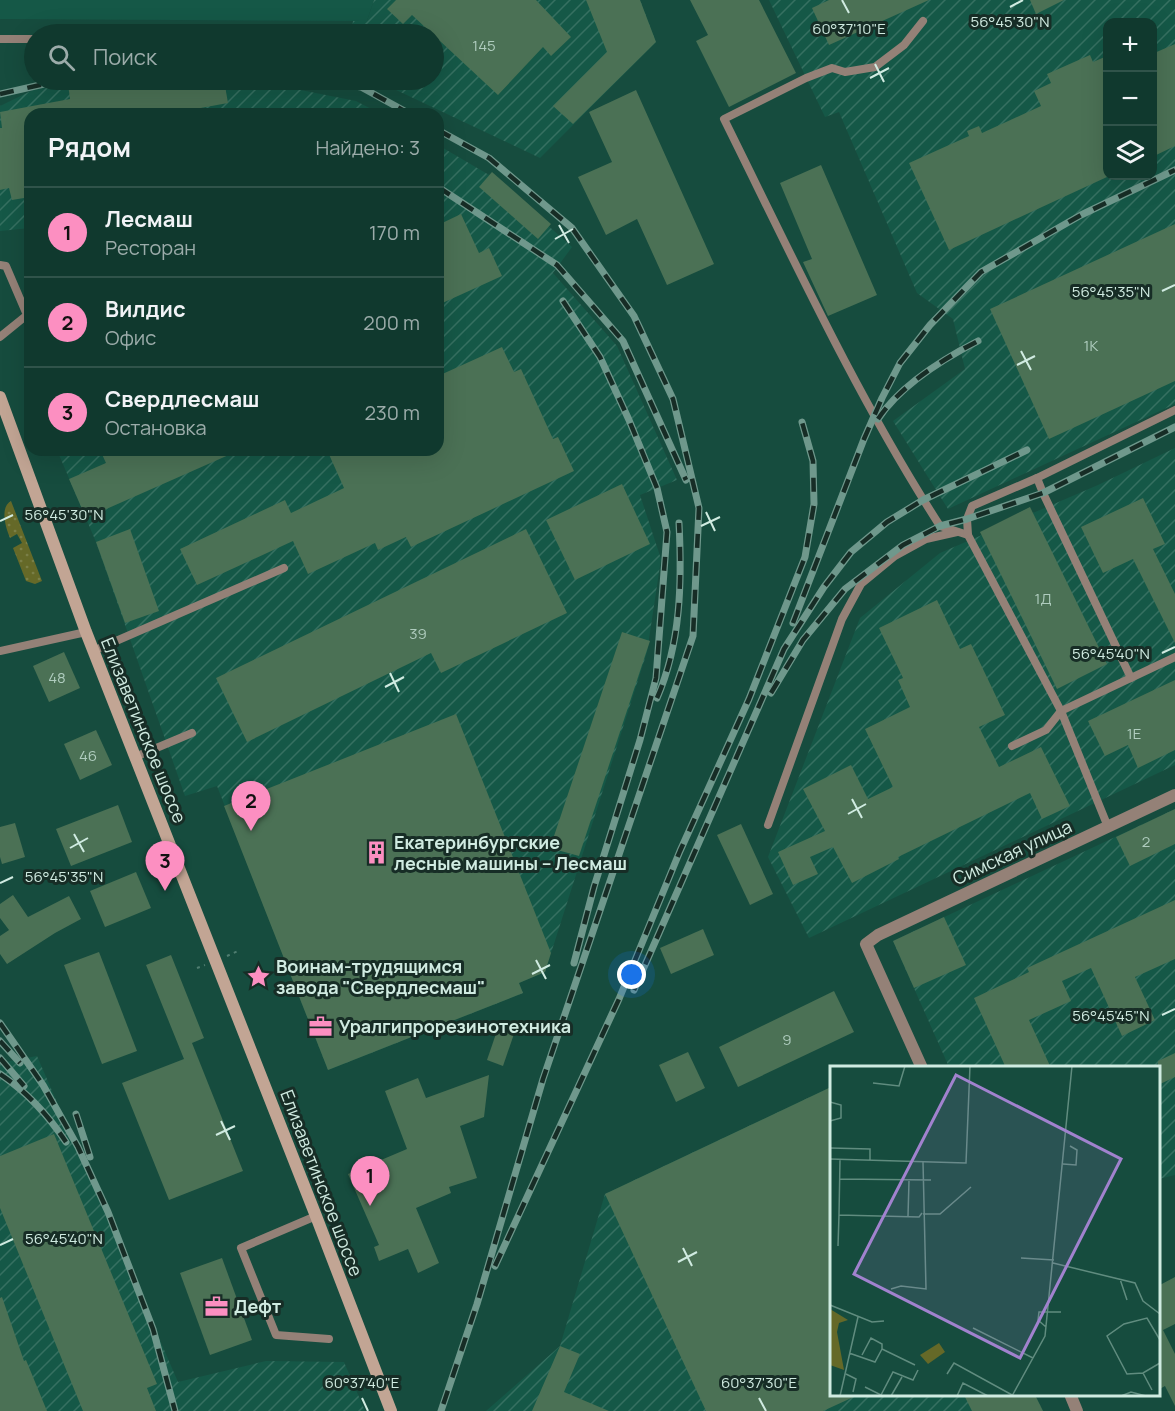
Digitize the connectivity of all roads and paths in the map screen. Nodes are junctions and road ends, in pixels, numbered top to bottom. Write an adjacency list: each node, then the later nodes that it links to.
1 (923, 21): 11 (lane)
2 (0, 39): 3 (lane)
3 (24, 39)
4 (0, 265): 5 (lane)
5 (24, 308)
6 (24, 317): 7 (lane)
7 (0, 337)
8 (0, 397): 14 (main road, Елизаветинское шоссе)
9 (1175, 410): 10 (lane)
10 (1038, 478): 12 (lane); 18 (lane)
11 (958, 532): 12 (lane); 24 (lane)
12 (969, 535): 19 (lane)
13 (284, 568): 16 (lane)
14 (86, 632): 15 (lane); 16 (main road, Елизаветинское шоссе)
15 (0, 651)
16 (93, 651): 22 (main road, Елизаветинское шоссе)
17 (1175, 657): 18 (lane)
18 (1131, 678): 19 (lane)
19 (1061, 711): 21 (lane); 25 (lane)
20 (192, 733): 22 (lane)
21 (1012, 746)
22 (135, 757): 27 (main road, Елизаветинское шоссе)
23 (1175, 795): 25 (street, Симская улица)
24 (768, 825)
25 (1108, 827): 26 (street, Симская улица)
26 (921, 1066)
27 (316, 1216): 28 (lane); 30 (main road, Елизаветинское шоссе)
28 (329, 1339)
29 (1070, 1396): 31 (street)
30 (391, 1411)
31 (1077, 1411)

